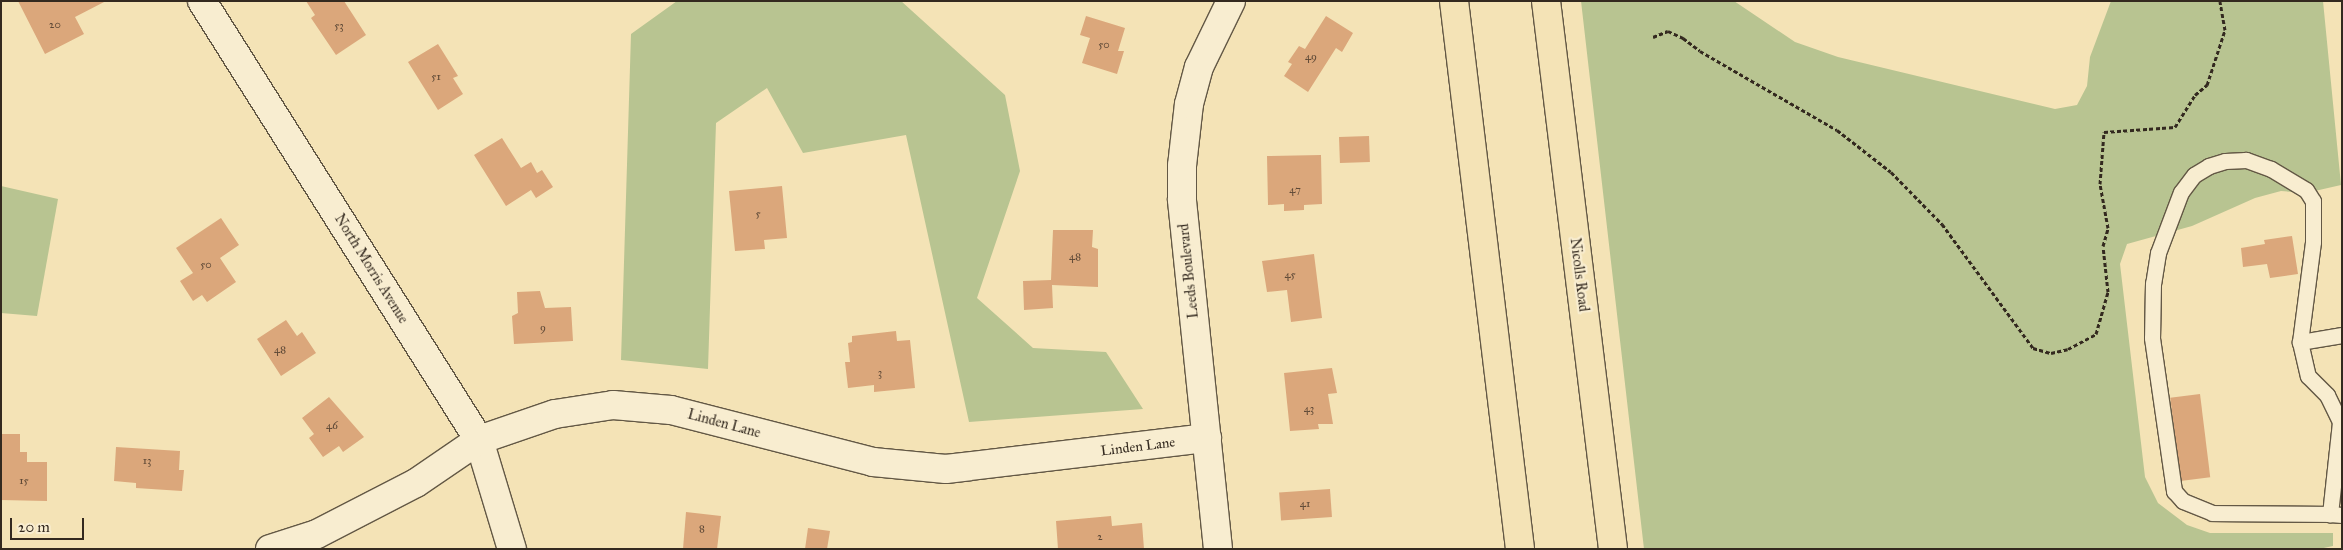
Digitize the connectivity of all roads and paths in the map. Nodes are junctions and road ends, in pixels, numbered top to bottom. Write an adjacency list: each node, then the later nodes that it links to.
1 (202, 1): 10 (street, North Morris Avenue)
2 (1231, 1): 9 (street, Leeds Boulevard)
3 (1454, 1): 16 (highway)
4 (1546, 1): 12 (highway, Nicolls Road)
5 (2220, 1): 6 (path)
6 (1653, 37)
7 (2342, 335): 8 (lane)
8 (2300, 342): 11 (lane); 11 (lane)
9 (1206, 438): 10 (street, Linden Lane); 15 (street, Leeds Boulevard)
10 (479, 440): 13 (street, Linden Lane); 14 (street, North Morris Avenue)
11 (2336, 514)
12 (1613, 541)
13 (270, 549)
14 (512, 549)
15 (1218, 549)
16 (1520, 549)

